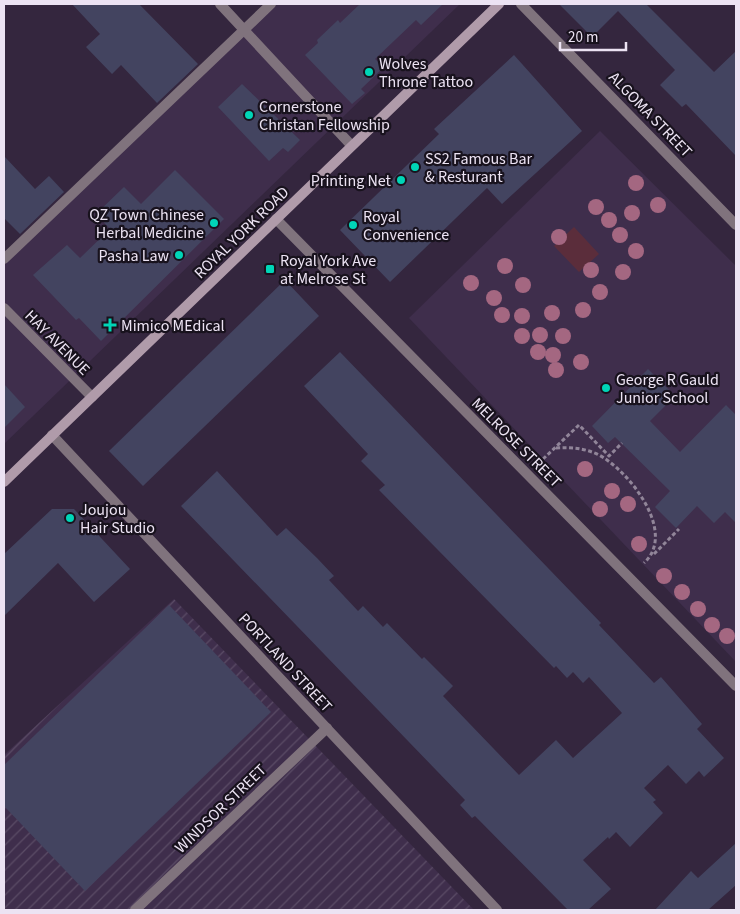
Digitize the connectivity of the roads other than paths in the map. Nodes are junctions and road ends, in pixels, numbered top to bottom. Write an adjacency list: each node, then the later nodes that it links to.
1 (220, 4): 5 (street)
2 (271, 4): 5 (street)
3 (499, 4): 6 (main road, ROYAL YORK ROAD)
4 (521, 4): 8 (street, ALGOMA STREET)
5 (244, 29): 6 (street); 9 (street)
6 (351, 145): 7 (main road, ROYAL YORK ROAD)
7 (276, 219): 11 (main road, ROYAL YORK ROAD); 14 (street, MELROSE STREET)
8 (736, 225)
9 (4, 259)
10 (4, 308): 11 (street, HAY AVENUE)
11 (92, 397): 12 (main road, ROYAL YORK ROAD)
12 (52, 435): 13 (main road, ROYAL YORK ROAD); 15 (street, PORTLAND STREET)
13 (4, 482)
14 (736, 686)
15 (327, 728): 16 (street, WINDSOR STREET); 17 (street, PORTLAND STREET)
16 (135, 910)
17 (497, 910)

